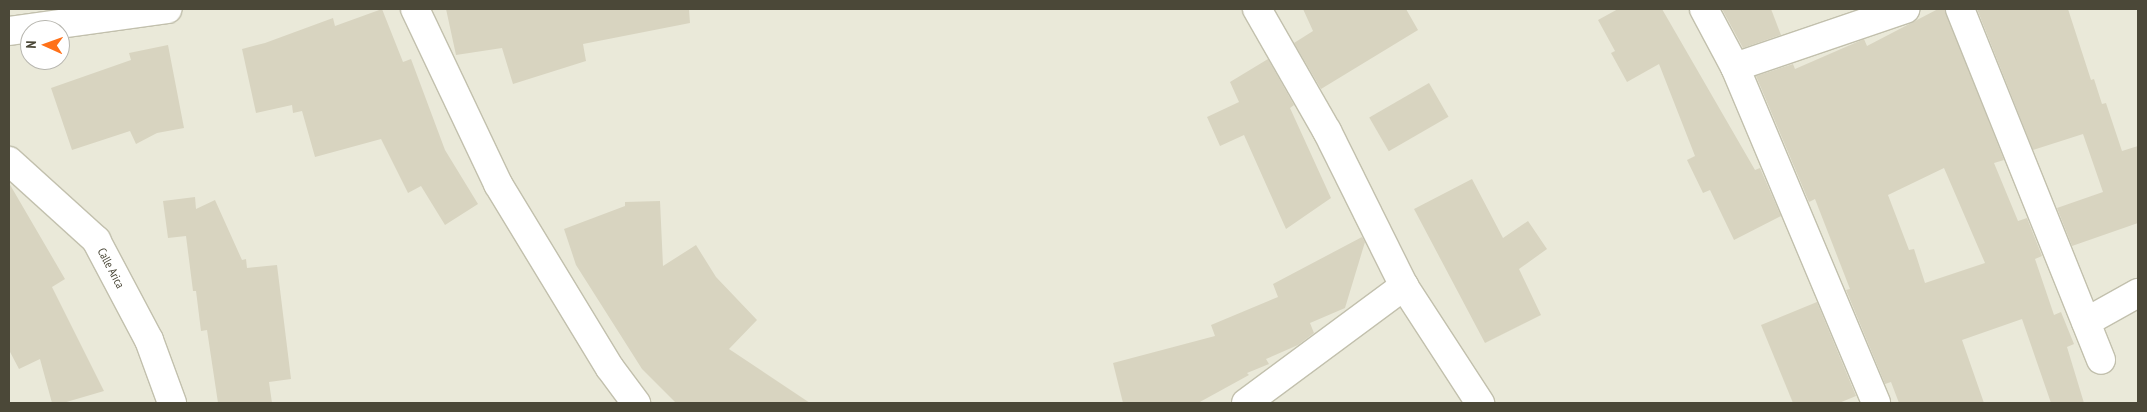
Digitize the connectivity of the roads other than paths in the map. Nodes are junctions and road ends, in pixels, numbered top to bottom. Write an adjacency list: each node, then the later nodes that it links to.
1 (167, 9): 7 (street)
2 (415, 9): 15 (street)
3 (1257, 9): 10 (street)
4 (1704, 9): 8 (street)
5 (1905, 9): 8 (street)
6 (1960, 9): 12 (street)
7 (9, 31)
8 (1735, 67): 18 (street)
9 (9, 161): 14 (street, Calle Arica)
10 (1404, 286): 16 (street); 17 (street)
11 (2138, 293): 12 (street)
12 (2086, 322): 13 (street)
13 (2101, 360)
14 (172, 403)
15 (636, 403)
16 (1246, 403)
17 (1480, 403)
18 (1876, 403)

